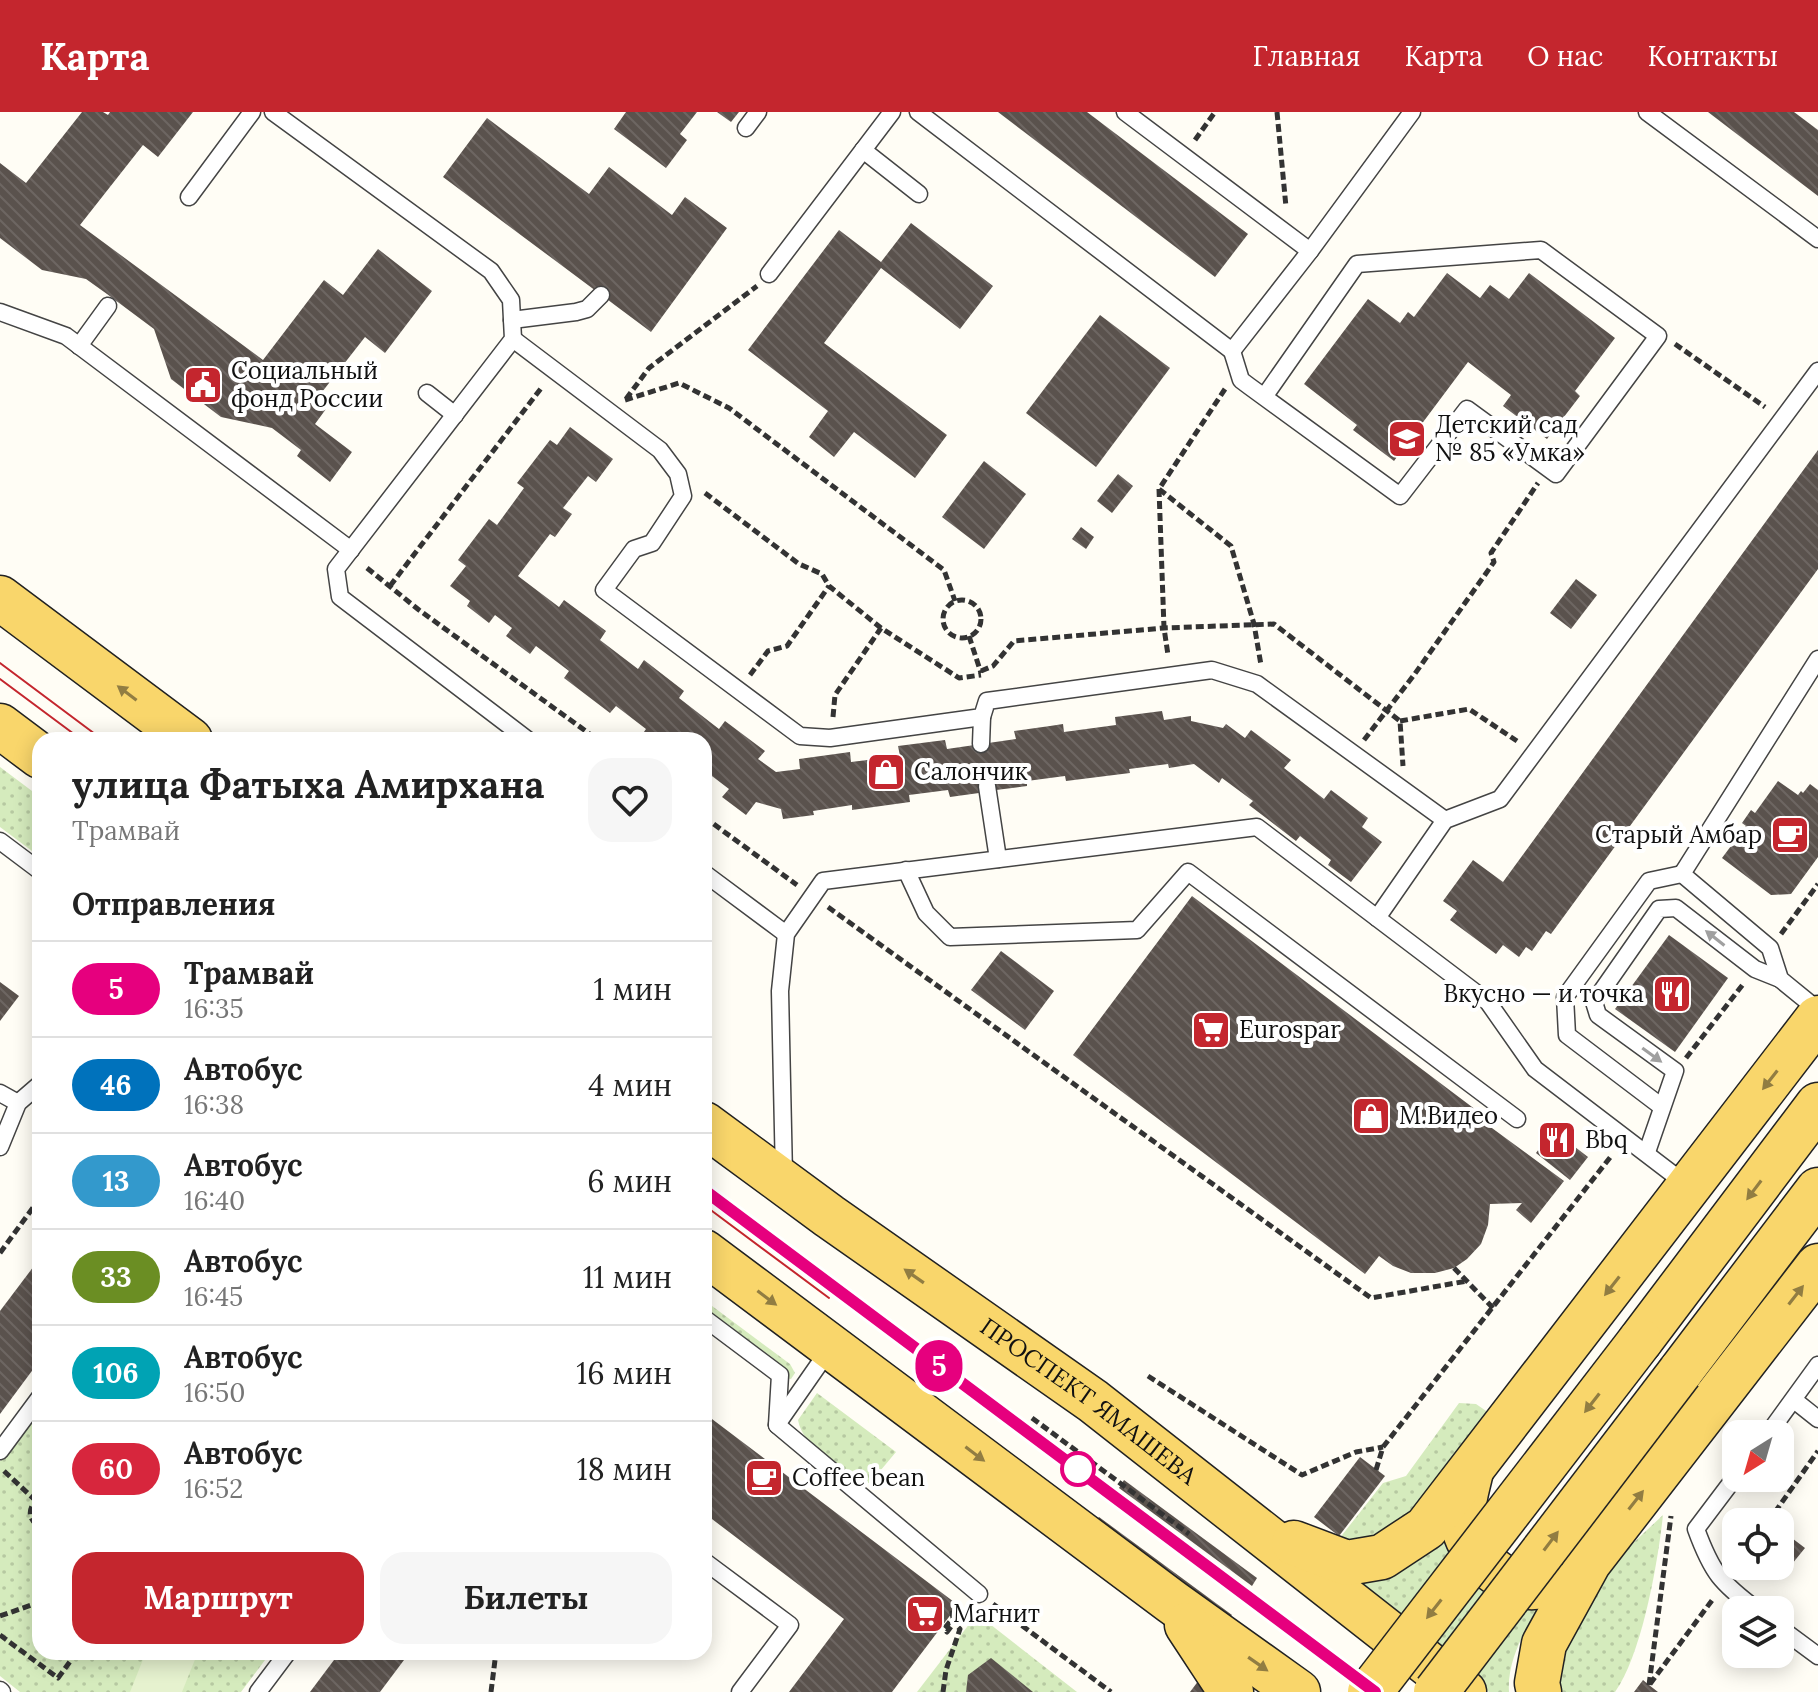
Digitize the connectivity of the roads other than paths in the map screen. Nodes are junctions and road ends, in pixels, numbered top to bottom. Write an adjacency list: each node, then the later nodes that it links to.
1 (252, 112): 12 (lane)
2 (273, 112): 19 (lane)
3 (758, 112): 9 (lane)
4 (892, 112): 10 (lane)
5 (918, 112): 22 (lane)
6 (1125, 112): 14 (lane)
7 (1412, 112): 14 (lane)
8 (1647, 112): 13 (lane)
9 (746, 128)
10 (863, 150): 11 (lane); 15 (lane)
11 (919, 194)
12 (189, 197)
13 (1818, 239)
14 (1310, 251): 22 (lane)
15 (769, 274)
16 (601, 295): 19 (lane)
17 (108, 306): 21 (lane)
18 (0, 312): 21 (lane)
19 (512, 320): 20 (lane)
20 (513, 339): 26 (lane); 30 (lane)
21 (79, 346): 27 (lane)
22 (1232, 351): 25 (lane)
23 (1818, 371): 37 (lane)
24 (427, 393): 26 (lane)
25 (1264, 397): 25 (lane)
26 (455, 415): 27 (lane)
27 (351, 550): 33 (lane)
28 (0, 598): 32 (main road, one-way to 28)
29 (1818, 659): 42 (lane)
30 (985, 709): 34 (lane); 37 (lane)
31 (0, 726): 35 (main road)
32 (179, 732)
33 (517, 732)
34 (981, 744)
35 (32, 750)
36 (987, 786): 39 (lane)
37 (1445, 820): 44 (lane)
38 (0, 841): 40 (lane)
39 (998, 859): 41 (lane); 44 (lane)
40 (32, 865)
41 (906, 870): 45 (lane); 55 (lane)
42 (1682, 874): 46 (lane); 53 (lane)
43 (712, 879): 45 (lane)
44 (1377, 918): 58 (lane)
45 (786, 934): 59 (lane)
46 (1780, 979): 47 (lane); 53 (lane, one-way to 53)
47 (1818, 1010)
48 (1818, 1018): 60 (main road, one-way to 60)
49 (32, 1091): 51 (lane)
50 (0, 1093): 51 (lane)
51 (18, 1103): 54 (lane); 57 (lane)
52 (1818, 1105): 88 (main road, one-way to 88, bridge)
53 (1662, 1107): 58 (lane)
54 (0, 1110)
55 (1517, 1119)
56 (712, 1130): 59 (main road, ПРОСПЕКТ ЯМАШЕВА)
57 (0, 1147)
58 (1647, 1152): 60 (lane)
59 (784, 1184): 75 (main road, ПРОСПЕКТ ЯМАШЕВА, one-way to 59)
60 (1688, 1186): 73 (main road, one-way to 73)
61 (1818, 1190): 89 (main road, one-way to 61, bridge)
62 (712, 1258): 65 (main road, one-way to 65)
63 (1818, 1266): 76 (main road, one-way to 63)
64 (712, 1324): 71 (lane)
65 (831, 1346): 71 (lane); 80 (main road, one-way to 80)
66 (1818, 1365): 67 (lane)
67 (1794, 1400): 69 (lane); 70 (lane)
68 (32, 1408): 72 (lane)
69 (1818, 1419)
70 (1779, 1420)
71 (777, 1425): 78 (lane)
72 (0, 1451)
73 (1471, 1468): 75 (main road); 76 (main road)
74 (1724, 1492): 79 (lane)
75 (1262, 1531): 90 (main road, ПРОСПЕКТ ЯМАШЕВА)
76 (1589, 1562): 91 (main road)
77 (712, 1567): 85 (lane)
78 (979, 1594)
79 (1739, 1596)
80 (1172, 1602): 86 (main road); 87 (main road, one-way to 87)
81 (1794, 1638): 82 (lane)
82 (1818, 1656)
83 (282, 1660): 84 (lane)
84 (258, 1692)
85 (740, 1692)
86 (1231, 1692)
87 (1298, 1692)
88 (1370, 1692)
89 (1436, 1692)
90 (1464, 1692)
91 (1539, 1692)

